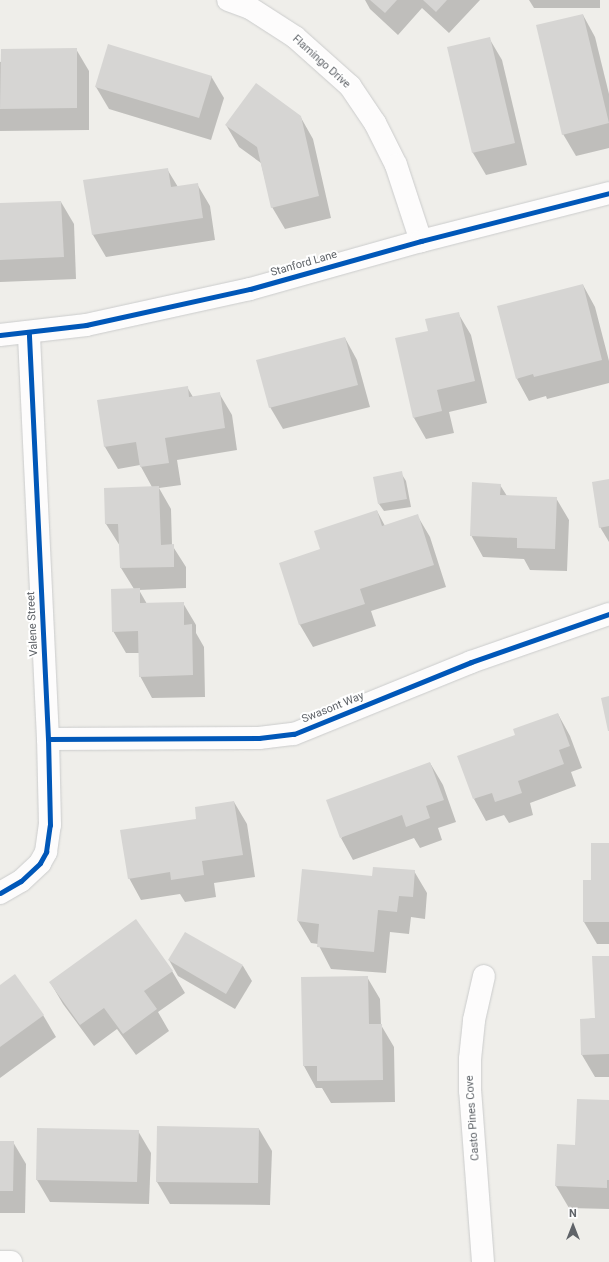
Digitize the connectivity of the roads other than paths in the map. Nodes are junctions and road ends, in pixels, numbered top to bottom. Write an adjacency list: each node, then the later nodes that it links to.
1 (228, 0): 3 (street, Flamingo Drive)
2 (609, 193): 3 (street, Stanford Lane)
3 (421, 241): 4 (street, Stanford Lane)
4 (29, 332): 5 (street, Stanford Lane); 7 (street, Valene Street)
5 (0, 335)
6 (609, 614): 7 (street, Swasont Way)
7 (48, 740): 8 (street, Valene Street)
8 (0, 893)
9 (484, 976): 12 (street, Casto Pines Cove)
10 (0, 1262): 11 (street)
11 (11, 1262)
12 (484, 1262)

